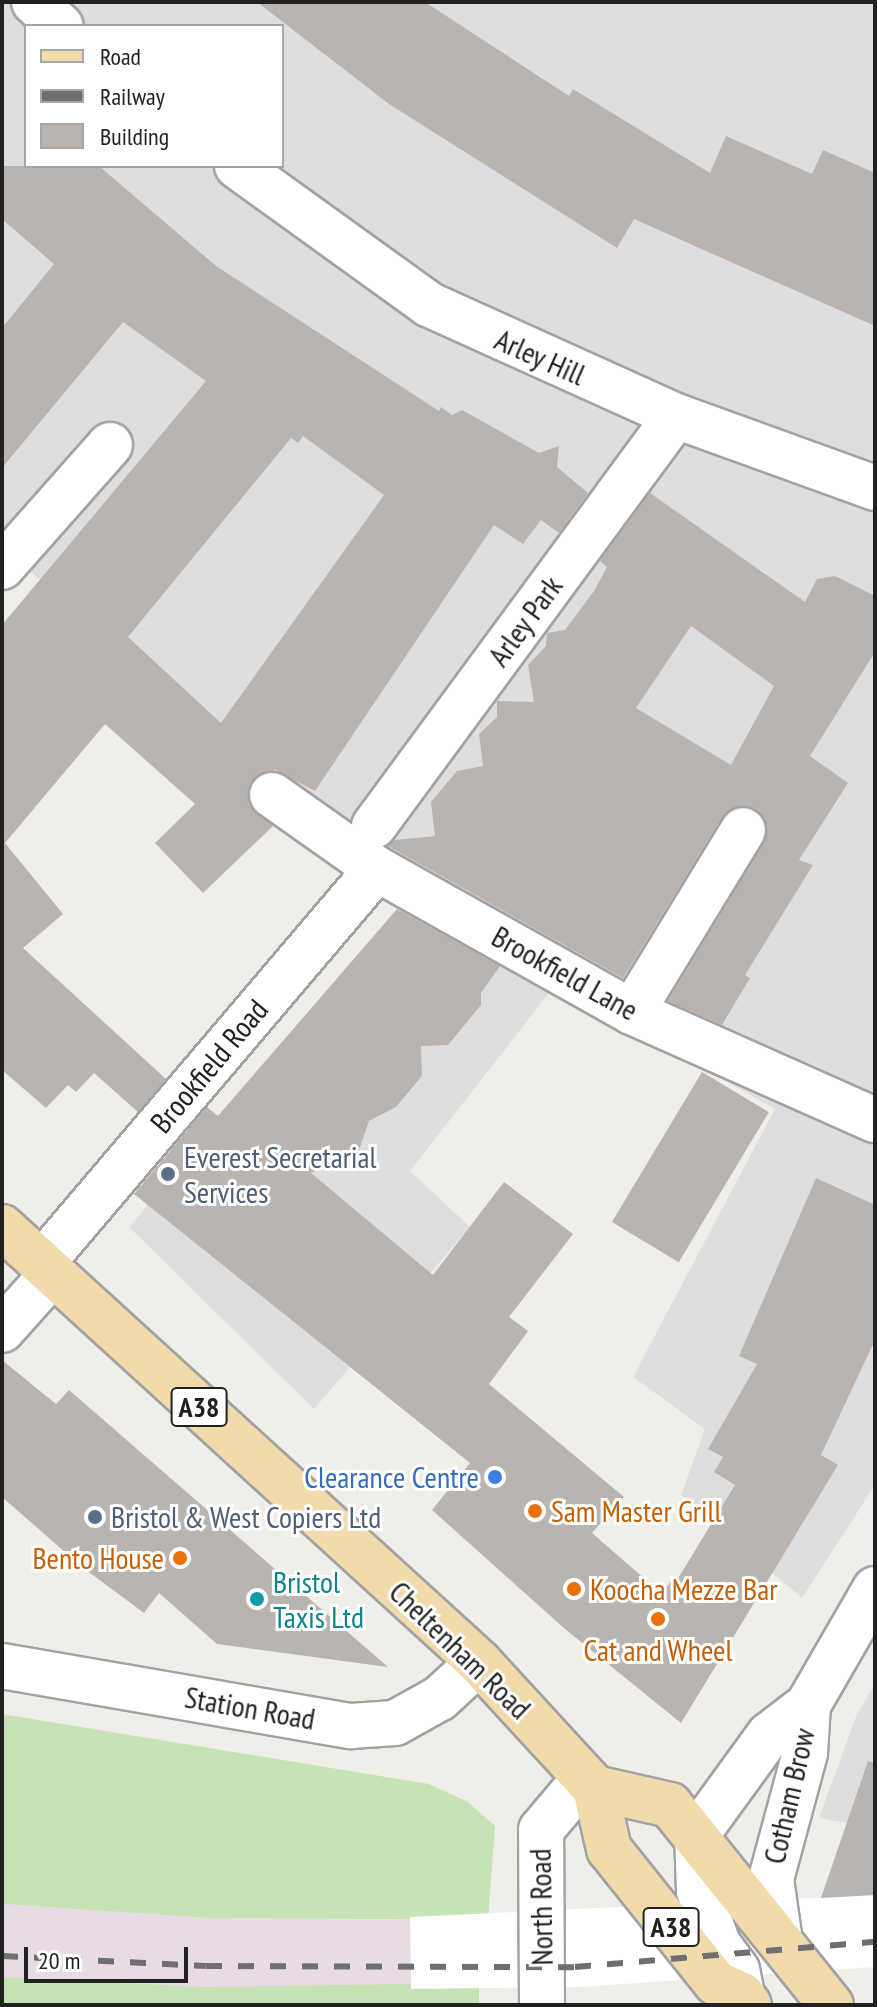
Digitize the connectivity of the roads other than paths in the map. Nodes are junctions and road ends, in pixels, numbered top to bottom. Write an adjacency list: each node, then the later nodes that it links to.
1 (34, 2): 2 (street)
2 (59, 24)
3 (240, 168): 4 (street, Arley Hill)
4 (676, 416): 6 (street, Arley Hill); 9 (street, Arley Park)
5 (110, 445): 7 (street)
6 (875, 488)
7 (2, 567)
8 (272, 795): 11 (street, Brookfield Lane)
9 (374, 826)
10 (743, 830): 12 (street)
11 (377, 869): 12 (street, Brookfield Lane); 15 (street, Brookfield Road)
12 (632, 1012): 13 (street, Brookfield Lane)
13 (875, 1120)
14 (2, 1227): 15 (main road, Cheltenham Road / A38)
15 (47, 1268): 16 (street, Brookfield Road); 18 (main road, Cheltenham Road / A38)
16 (2, 1330)
17 (875, 1589): 20 (street, Cotham Brow)
18 (479, 1662): 19 (street, Station Road); 21 (main road, Cheltenham Road / A38)
19 (2, 1666)
20 (808, 1705): 22 (street, Cotham Brow); 23 (street, Cotham Brow)
21 (590, 1783): 22 (main road, A38); 24 (main road, Cheltenham Road / A38); 25 (street, North Road)
22 (697, 1834): 23 (main road, A38); 24 (street)
23 (779, 1935): 26 (main road, A38)
24 (745, 2000)
25 (542, 2005)
26 (831, 2005)

